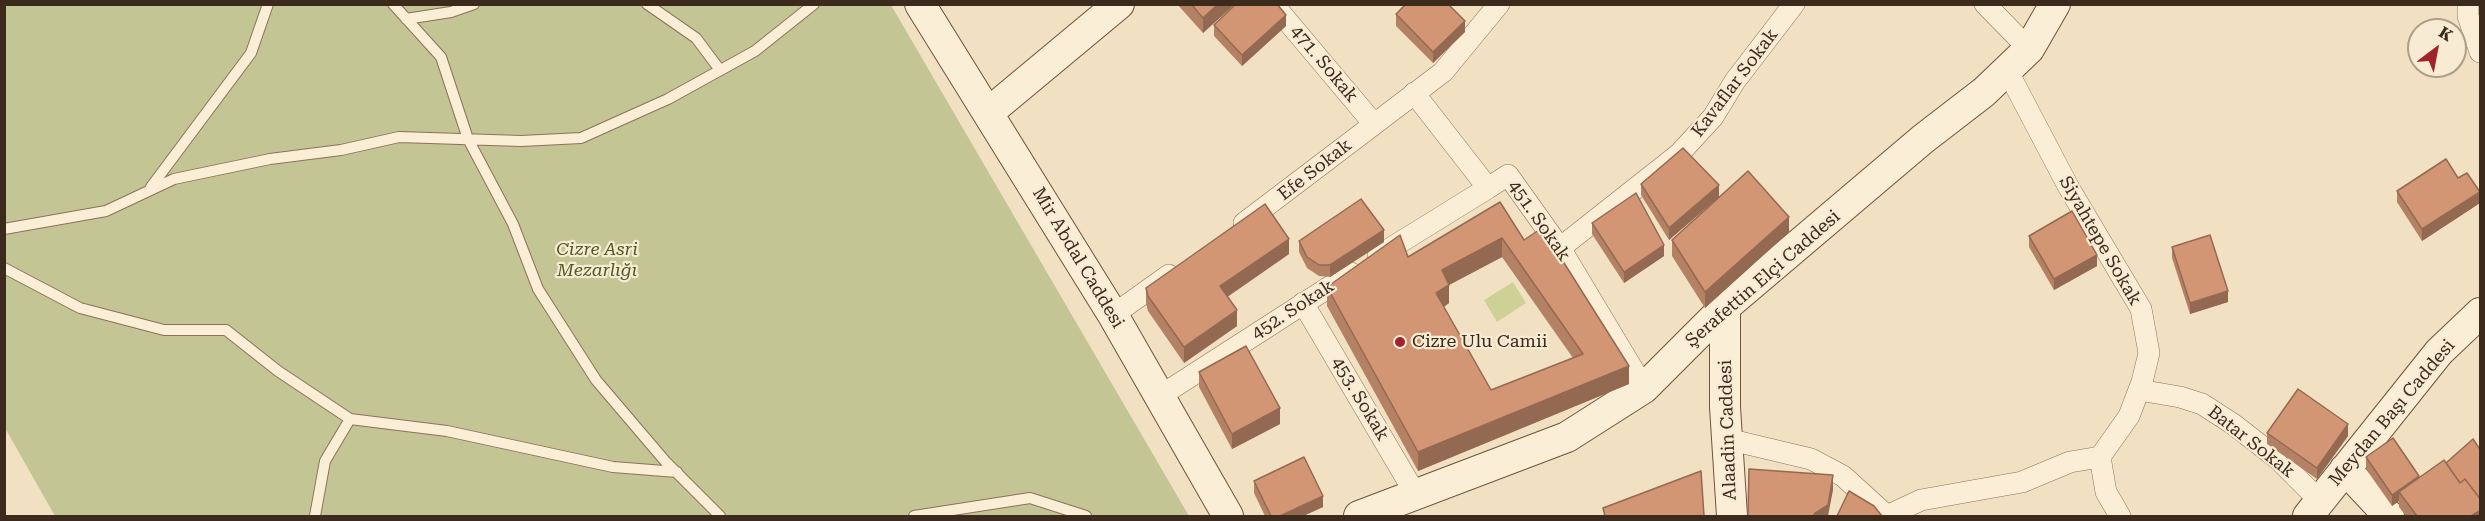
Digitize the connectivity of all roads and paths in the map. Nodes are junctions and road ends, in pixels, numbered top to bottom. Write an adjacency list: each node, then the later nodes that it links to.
1 (268, 4): 24 (lane)
2 (393, 4): 14 (lane)
3 (474, 4): 14 (lane)
4 (647, 4): 18 (lane)
5 (814, 4): 18 (lane)
6 (920, 4): 20 (street, Mir Abdal Caddesi)
7 (1119, 4): 20 (street)
8 (1273, 4): 21 (street, 471. Sokak)
9 (1499, 4): 19 (street, Efe Sokak)
10 (1794, 4): 27 (street, Kavaflar Sokak)
11 (1985, 4): 15 (street)
12 (2055, 4): 15 (street, Şerafettin Elçi Caddesi)
13 (2468, 4): 16 (street)
14 (406, 19): 22 (lane)
15 (2029, 49): 17 (street, Şerafettin Elçi Caddesi)
16 (2481, 52)
17 (2007, 69): 31 (street, Şerafettin Elçi Caddesi); 35 (street, Siyahtepe Sokak)
18 (720, 70): 22 (lane)
19 (1414, 93): 21 (street, Efe Sokak); 23 (street, 451. Sokak)
20 (988, 113): 33 (street, Mir Abdal Caddesi)
21 (1374, 124): 26 (street, Efe Sokak)
22 (468, 139): 24 (lane); 41 (lane)
23 (1488, 188): 27 (street, 451. Sokak); 30 (street, 452. Sokak)
24 (149, 190): 25 (lane)
25 (4, 228)
26 (1229, 234)
27 (1560, 248): 34 (street, 451. Sokak)
28 (1190, 261): 33 (street)
29 (4, 268): 37 (lane)
30 (1303, 303): 36 (street, 452. Sokak); 42 (street, 453. Sokak)
31 (1725, 307): 34 (street, Şerafettin Elçi Caddesi); 38 (street, Alaadin Caddesi)
32 (2481, 313): 40 (street, Meydan Başı Caddesi)
33 (1113, 315): 36 (street, Mir Abdal Caddesi)
34 (1644, 388): 42 (street, Şerafettin Elçi Caddesi)
35 (2139, 390): 39 (street, Siyahtepe Sokak); 43 (street, Batar Sokak)
36 (1160, 396): 48 (street, Mir Abdal Caddesi)
37 (350, 419): 41 (lane); 44 (lane)
38 (1727, 439): 50 (street, Alaadin Caddesi); 51 (street)
39 (2100, 457): 51 (street); 52 (street)
40 (2345, 469): 43 (street, Meydan Başı Caddesi); 53 (street)
41 (676, 472): 45 (lane)
42 (1416, 495): 49 (street, Şerafettin Elçi Caddesi)
43 (2314, 509)
44 (315, 516)
45 (720, 516)
46 (914, 516): 47 (lane)
47 (1086, 516)
48 (1228, 516)
49 (1359, 516)
50 (1732, 516)
51 (1887, 516)
52 (2120, 516)
53 (2389, 516)

